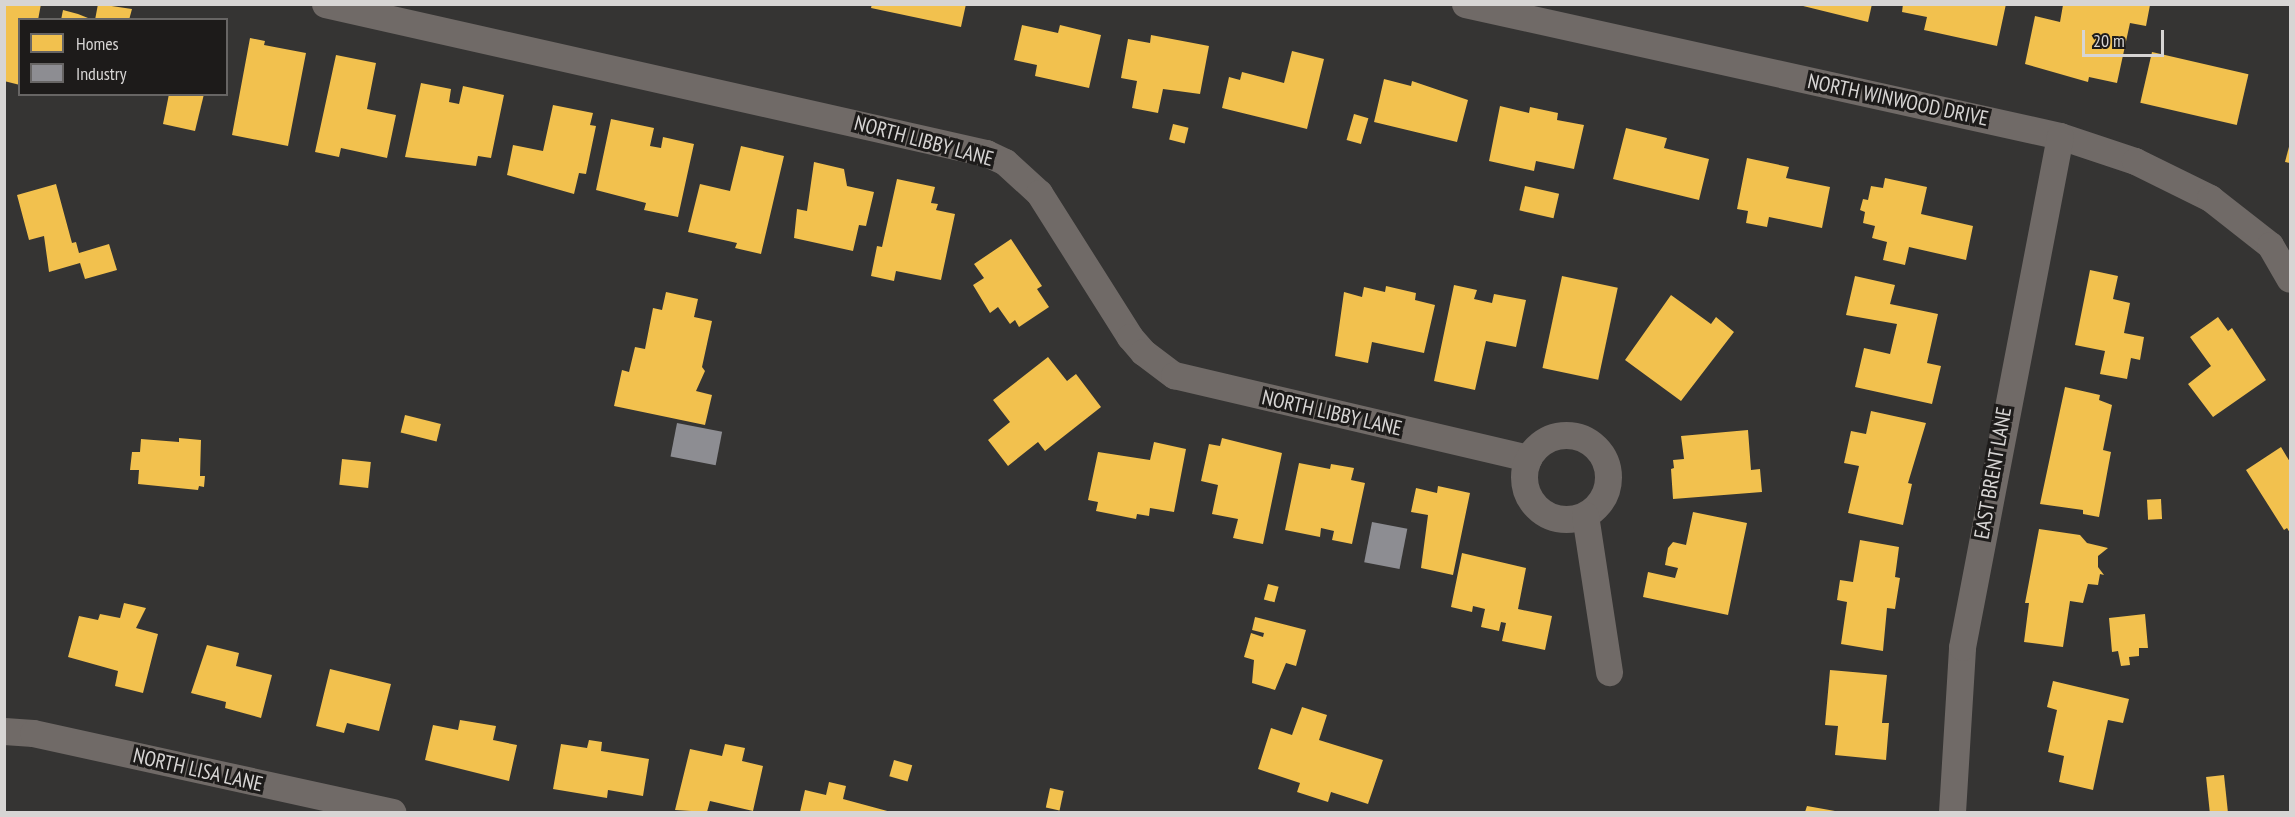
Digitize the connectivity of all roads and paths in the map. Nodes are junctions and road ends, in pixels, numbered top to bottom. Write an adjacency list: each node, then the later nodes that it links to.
1 (325, 4): 5 (street, NORTH LIBBY LANE)
2 (1465, 4): 3 (street, NORTH WINWOOD DRIVE)
3 (2060, 136): 4 (street, NORTH WINWOOD DRIVE); 10 (street, EAST BRENT LANE)
4 (2290, 279)
5 (1528, 458): 6 (street); 6 (street)
6 (1585, 515): 7 (street)
7 (1609, 672)
8 (4, 731): 9 (street, NORTH LISA LANE)
9 (392, 813)
10 (1952, 813)

